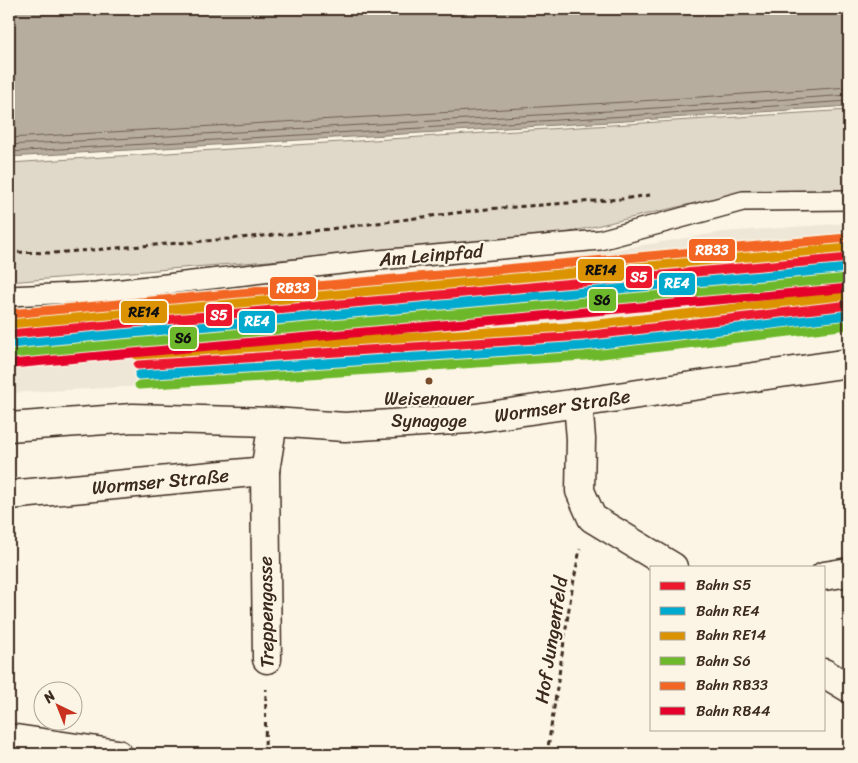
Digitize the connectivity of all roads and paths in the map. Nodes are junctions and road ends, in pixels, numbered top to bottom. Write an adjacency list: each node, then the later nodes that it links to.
1 (659, 193): 3 (path)
2 (849, 200): 4 (lane, Am Leinpfad)
3 (9, 252)
4 (9, 296)
5 (849, 363): 6 (street, Wormser Straße)
6 (578, 403): 7 (street, Wormser Straße); 12 (street)
7 (273, 422): 8 (street, Wormser Straße); 9 (street)
8 (9, 427)
9 (266, 471): 10 (street, Wormser Straße); 15 (street, Treppengasse)
10 (9, 495)
11 (580, 549): 21 (path, Hof Jungenfeld)
12 (671, 566)
13 (849, 572): 14 (street)
14 (826, 576)
15 (267, 659): 20 (path, Treppengasse)
16 (826, 674): 17 (street)
17 (849, 688)
18 (9, 738): 19 (street)
19 (118, 754)
20 (265, 754)
21 (547, 754)

